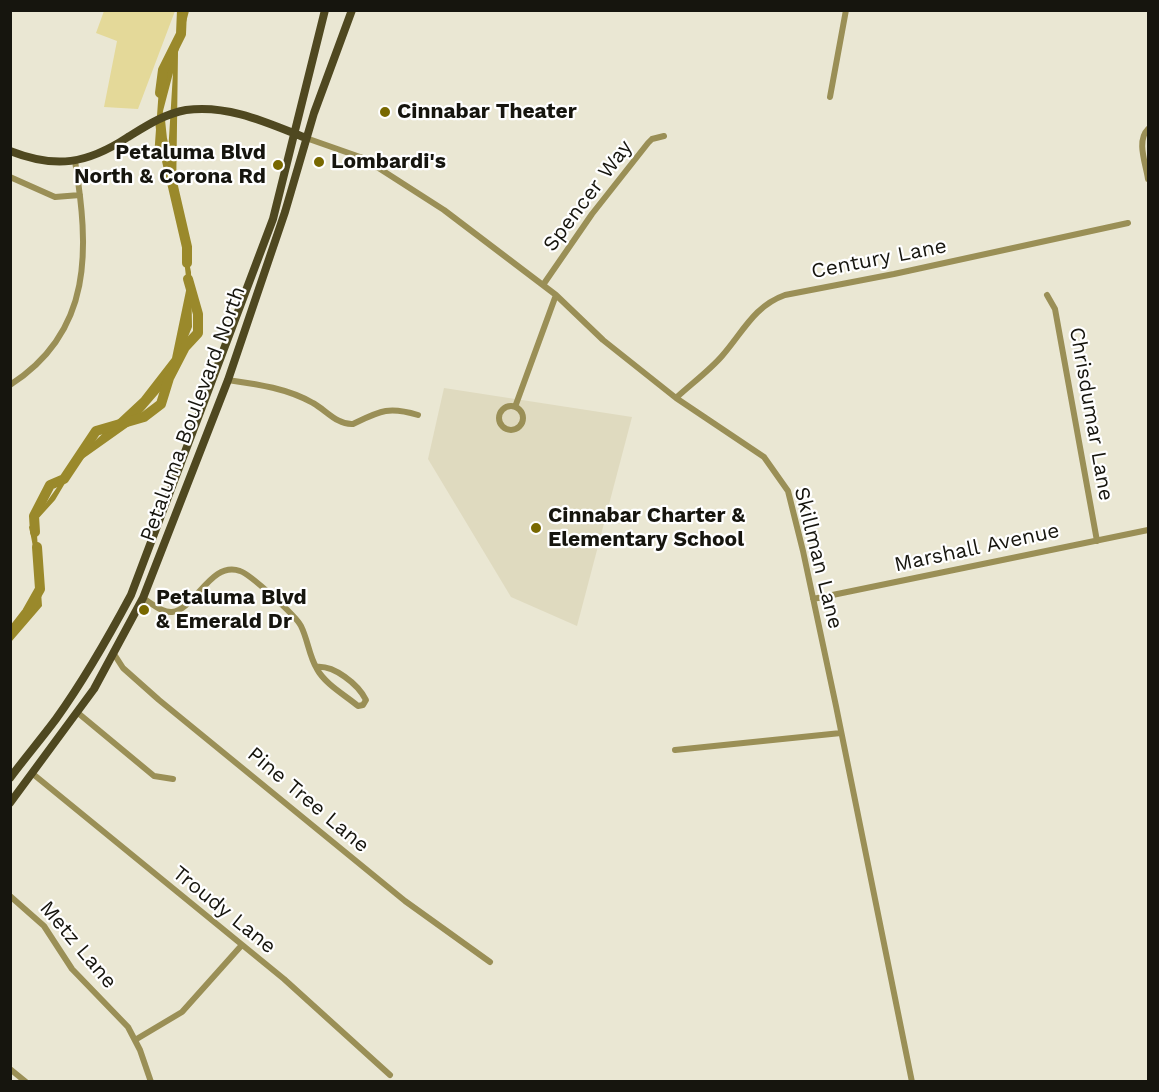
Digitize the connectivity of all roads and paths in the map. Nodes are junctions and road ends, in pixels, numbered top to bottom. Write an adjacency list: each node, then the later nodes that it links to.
1 (325, 10): 6 (main road, Petaluma Boulevard North)
2 (352, 10): 8 (main road, Petaluma Boulevard North)
3 (846, 10): 4 (street)
4 (830, 97)
5 (1149, 129): 12 (street)
6 (293, 133): 8 (main road); 10 (main road); 33 (main road, Petaluma Boulevard North)
7 (664, 136): 15 (street, Spencer Way)
8 (306, 138): 15 (street, Skillman Lane); 18 (main road, Petaluma Boulevard North)
9 (10, 151): 10 (main road)
10 (75, 161): 13 (street)
11 (10, 177): 13 (street)
12 (1149, 179)
13 (80, 195): 19 (street)
14 (1128, 223): 20 (street, Century Lane)
15 (543, 285): 16 (street, Skillman Lane)
16 (556, 295): 20 (street, Skillman Lane); 21 (street)
17 (1047, 295): 24 (street, Chrisdumar Lane)
18 (228, 380): 22 (street); 25 (main road, Petaluma Boulevard North)
19 (10, 385)
20 (676, 398): 26 (street, Skillman Lane)
21 (515, 407)
22 (418, 415)
23 (1149, 530): 24 (street, Marshall Avenue)
24 (1097, 541): 26 (street, Marshall Avenue)
25 (143, 598): 27 (main road, Petaluma Boulevard North); 28 (street)
26 (813, 599): 30 (street, Skillman Lane)
27 (114, 654): 29 (main road, Petaluma Boulevard North); 38 (street, Pine Tree Lane)
28 (316, 668): 28 (street)
29 (78, 713): 32 (main road, Petaluma Boulevard North); 34 (street)
30 (841, 733): 31 (street); 44 (street, Skillman Lane)
31 (675, 750)
32 (33, 774): 35 (main road, Petaluma Boulevard North); 37 (street, Troudy Lane)
33 (10, 778)
34 (173, 779)
35 (10, 803)
36 (10, 896): 39 (street, Metz Lane)
37 (241, 945): 39 (street); 41 (street, Troudy Lane)
38 (490, 962)
39 (135, 1040): 43 (street, Metz Lane)
40 (10, 1069): 42 (street)
41 (390, 1075)
42 (26, 1082)
43 (151, 1082)
44 (912, 1082)

